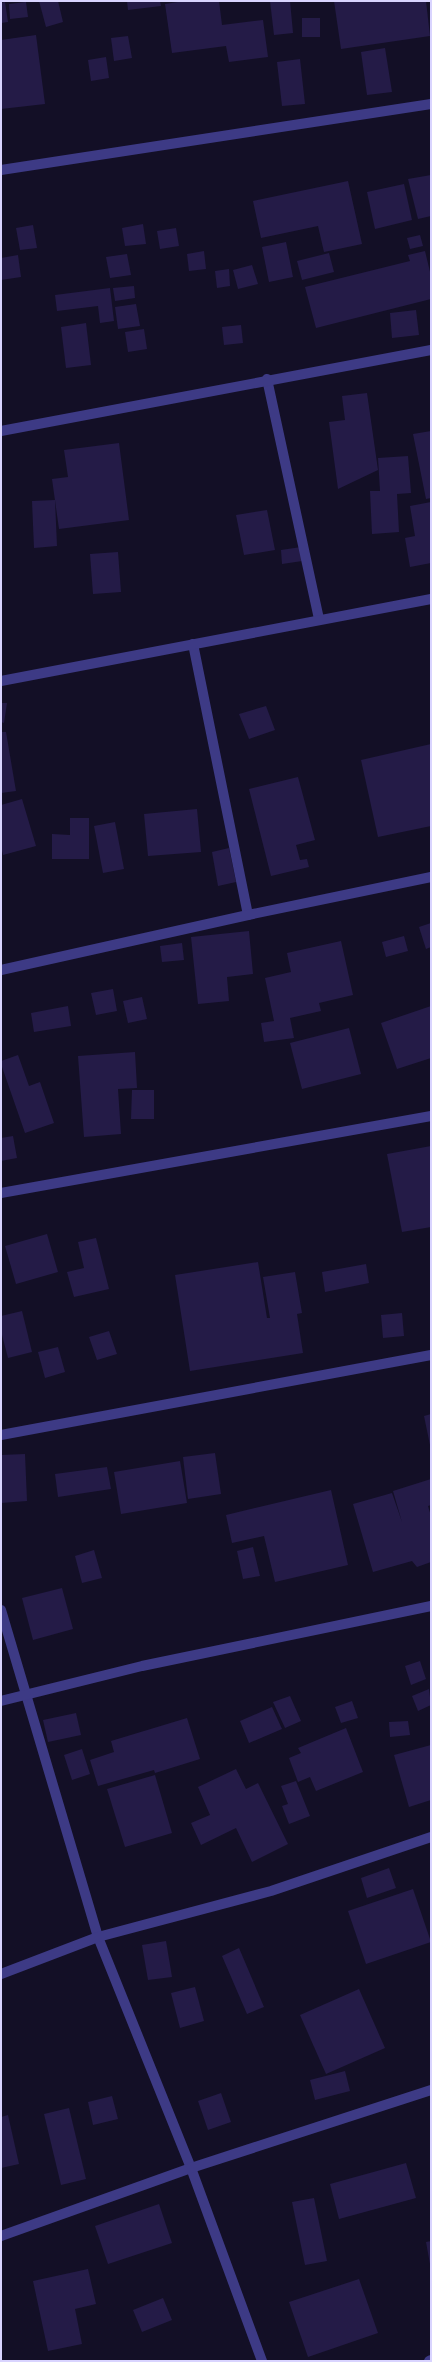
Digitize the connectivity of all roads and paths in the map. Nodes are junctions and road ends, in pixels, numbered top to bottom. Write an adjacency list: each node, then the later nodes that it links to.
1 (431, 104): 2 (street)
2 (1, 170)
3 (431, 350): 4 (street)
4 (267, 379): 5 (street); 7 (street)
5 (1, 431)
6 (431, 599): 7 (street)
7 (319, 619): 8 (street)
8 (193, 644): 9 (street); 11 (street)
9 (1, 681)
10 (431, 877): 11 (street)
11 (248, 915): 12 (street)
12 (1, 970)
13 (431, 1116): 14 (street)
14 (1, 1193)
15 (431, 1355): 16 (street)
16 (1, 1435)
17 (431, 1606): 19 (street)
18 (1, 1610): 19 (street)
19 (26, 1693): 20 (street); 22 (street)
20 (1, 1701)
21 (431, 1837): 22 (street)
22 (98, 1937): 23 (street); 25 (street)
23 (1, 1974)
24 (431, 2090): 25 (street)
25 (191, 2168): 26 (street); 27 (street)
26 (1, 2236)
27 (262, 2361)

